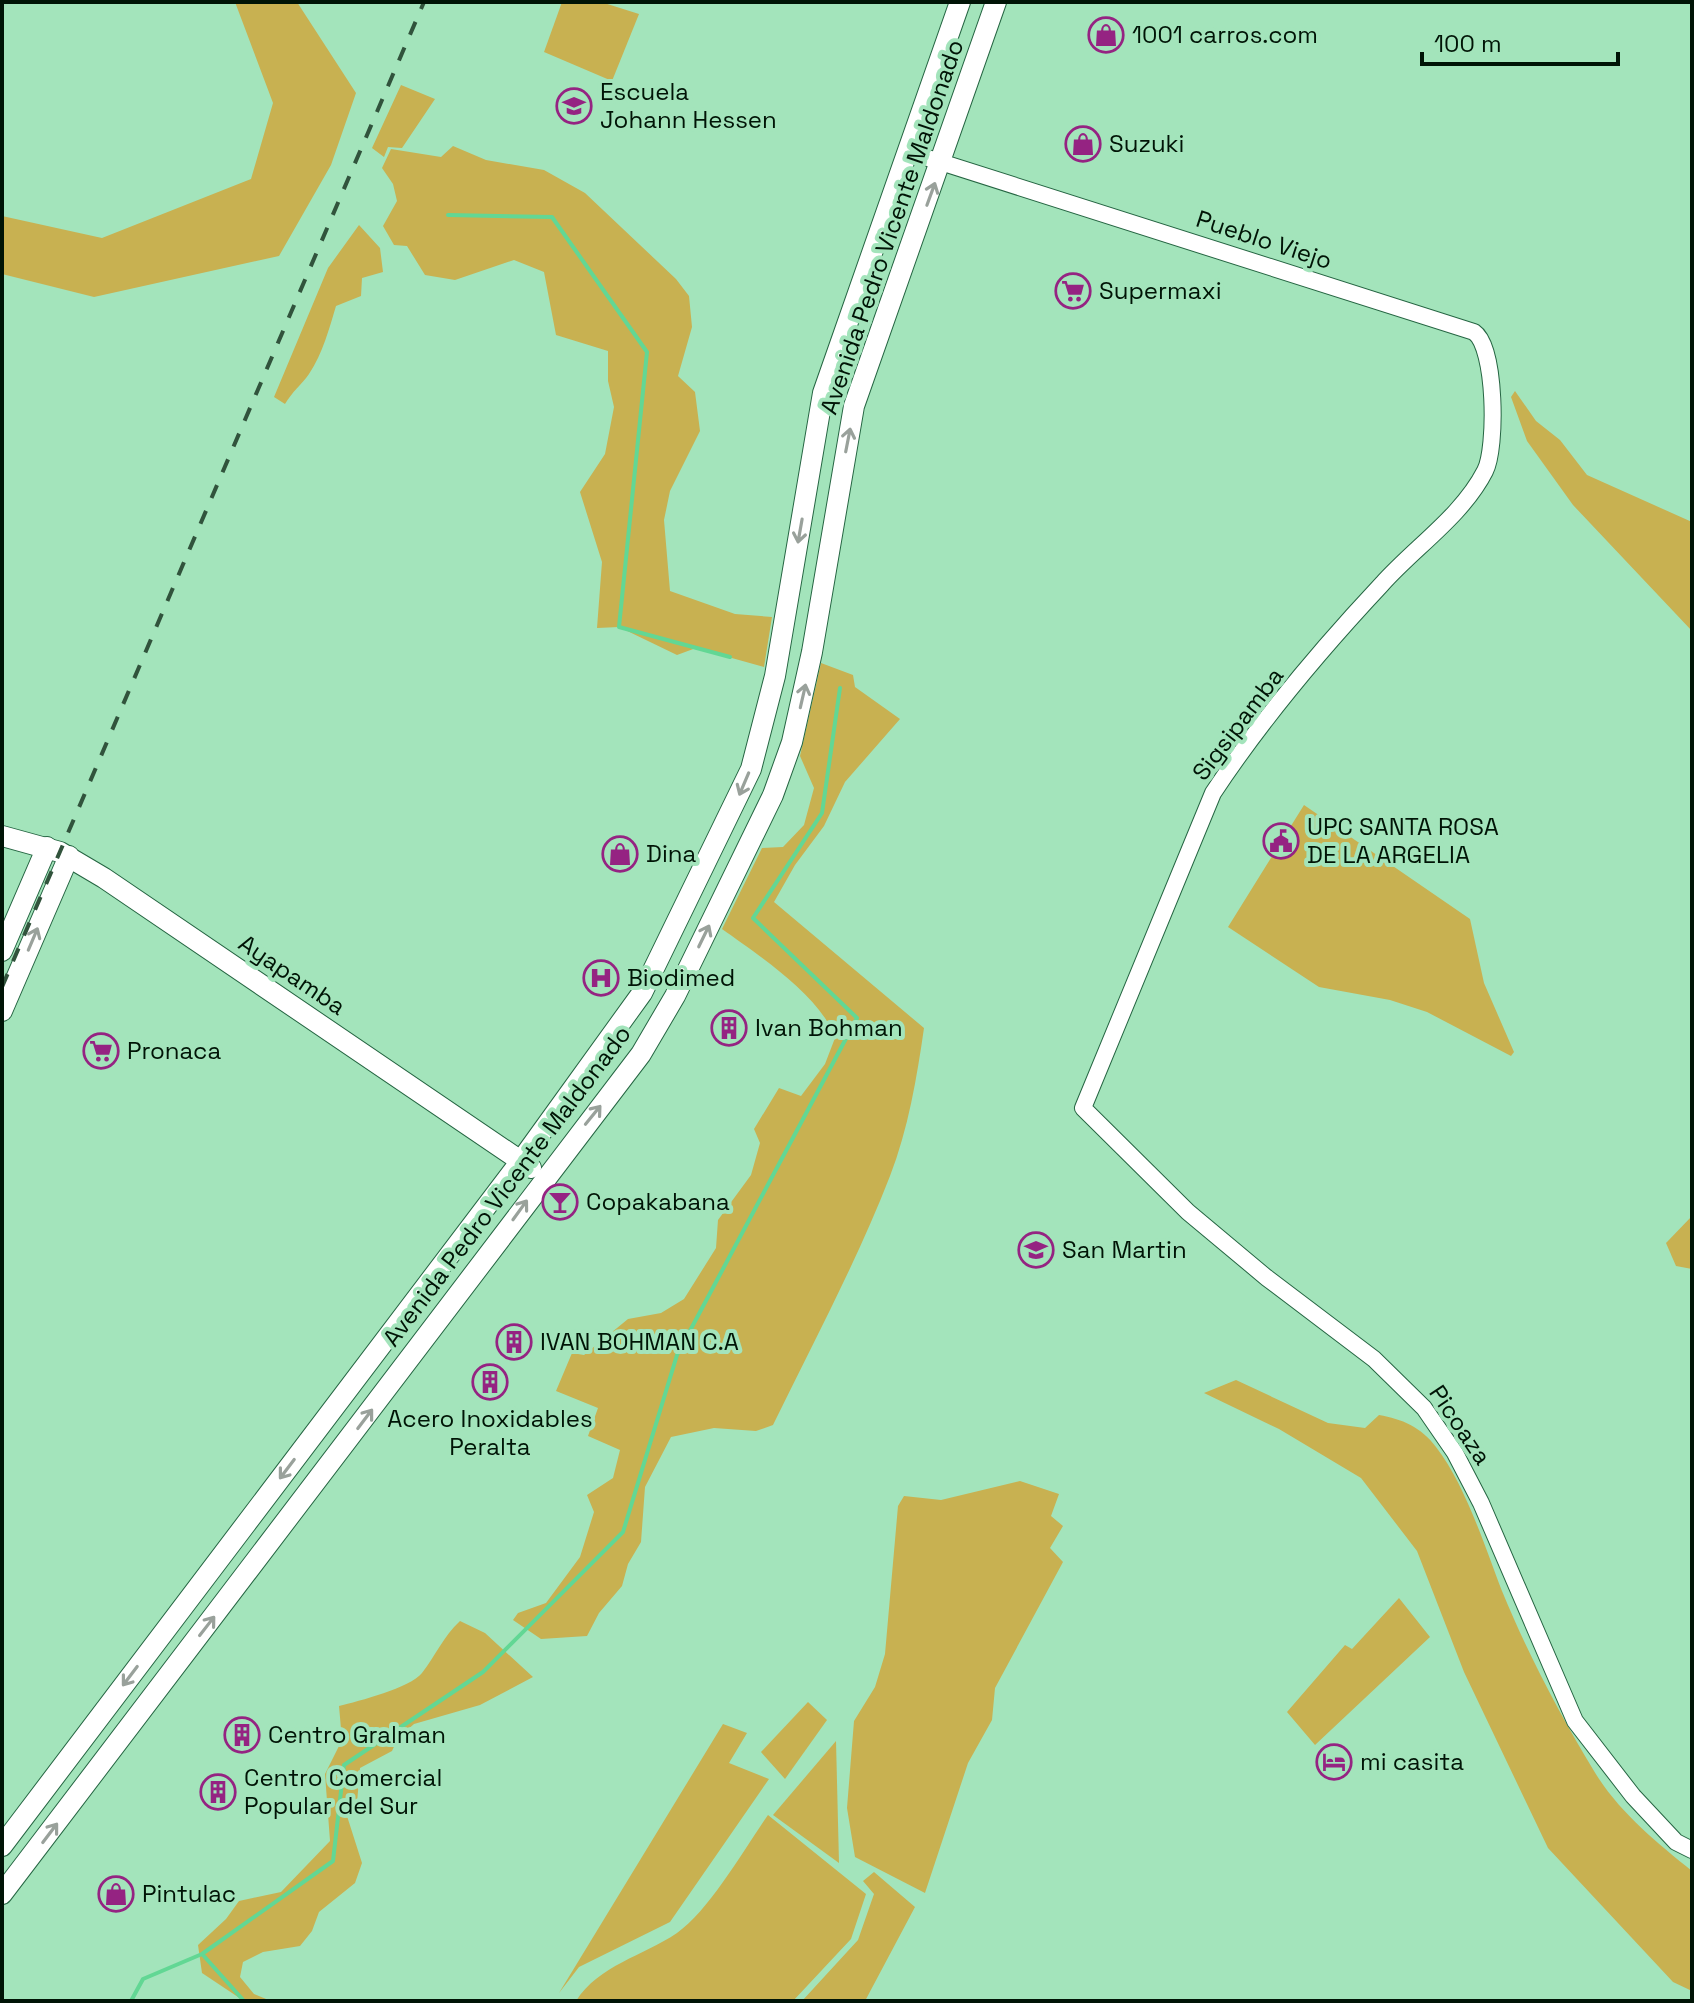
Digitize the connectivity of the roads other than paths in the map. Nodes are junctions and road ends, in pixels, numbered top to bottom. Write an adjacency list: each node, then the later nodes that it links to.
1 (960, 2): 3 (main road, Avenida Pedro Vicente Maldonado)
2 (996, 2): 4 (main road, Avenida Pedro Vicente Maldonado)
3 (909, 152): 4 (street, Pueblo Viejo); 12 (main road, Avenida Pedro Vicente Maldonado, one-way to 12)
4 (942, 162): 5 (street, Pueblo Viejo); 13 (main road, Avenida Pedro Vicente Maldonado, one-way to 4)
5 (1490, 462): 11 (street, Sigsipamba)
6 (2, 836): 7 (main road, Ayapamba)
7 (47, 847): 8 (main road, Ayapamba); 9 (main road)
8 (69, 856): 10 (main road, one-way to 8); 12 (main road, Ayapamba)
9 (2, 951)
10 (2, 1011)
11 (1083, 1108): 15 (street, Picoaza)
12 (520, 1162): 13 (main road, Ayapamba); 14 (main road, Avenida Pedro Vicente Maldonado, one-way to 14)
13 (545, 1175): 16 (main road, Avenida Pedro Vicente Maldonado, one-way to 13)
14 (2, 1846)
15 (1692, 1850)
16 (2, 1894)

